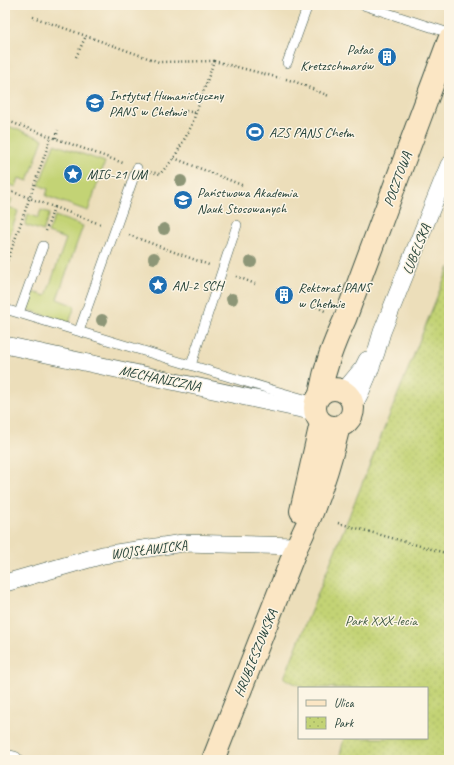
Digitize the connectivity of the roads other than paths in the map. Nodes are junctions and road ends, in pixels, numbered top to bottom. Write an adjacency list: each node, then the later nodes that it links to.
1 (308, 5): 5 (lane)
2 (363, 5): 3 (lane)
3 (449, 33)
4 (449, 40): 15 (street, POCZTOWA)
5 (287, 63)
6 (449, 165): 15 (street, LUBELSKA)
7 (137, 168): 12 (lane)
8 (237, 225): 14 (lane)
9 (43, 246): 11 (lane)
10 (5, 308): 11 (lane)
11 (19, 313): 12 (lane)
12 (78, 331): 14 (lane)
13 (5, 345): 15 (street, MECHANICZNA)
14 (191, 365): 15 (lane)
15 (331, 405): 16 (street, HRUBIESZOWSKA)
16 (297, 546): 17 (street, WOJSŁAWICKA); 20 (street, HRUBIESZOWSKA)
17 (5, 583)
18 (5, 758): 19 (street)
19 (14, 760)
20 (213, 760)

